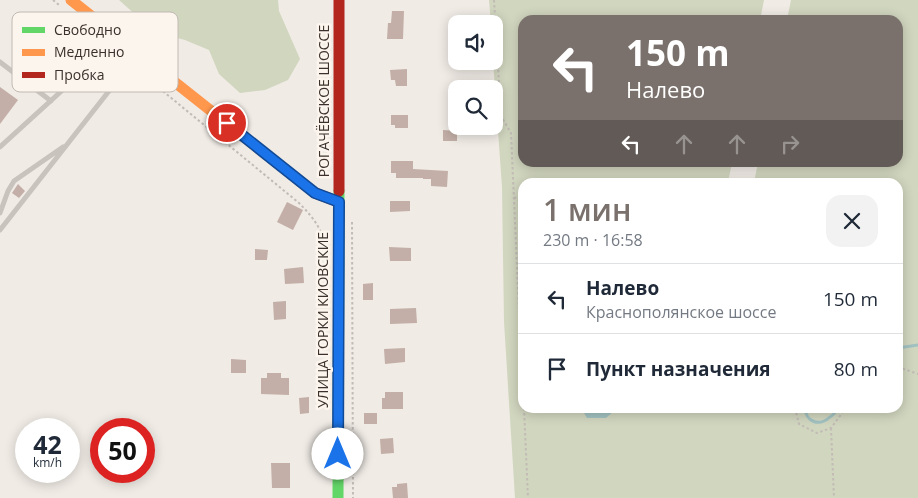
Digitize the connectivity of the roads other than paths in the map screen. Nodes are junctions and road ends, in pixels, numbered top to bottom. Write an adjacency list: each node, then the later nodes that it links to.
1 (71, 0): 3 (main road)
2 (339, 0): 13 (main road, РОГАЧЁВСКОЕ ШОССЕ)
3 (86, 12)
4 (0, 62): 5 (lane)
5 (12, 71)
6 (178, 85): 13 (main road)
7 (39, 92): 10 (lane)
8 (61, 92): 10 (lane)
9 (108, 92): 11 (lane)
10 (51, 101): 12 (lane)
11 (67, 144): 14 (lane); 15 (lane)
12 (0, 147)
13 (339, 202): 16 (main road, УЛИЦА ГОРКИ КИОВСКИЕ)
14 (0, 213)
15 (0, 230)
16 (338, 498)

